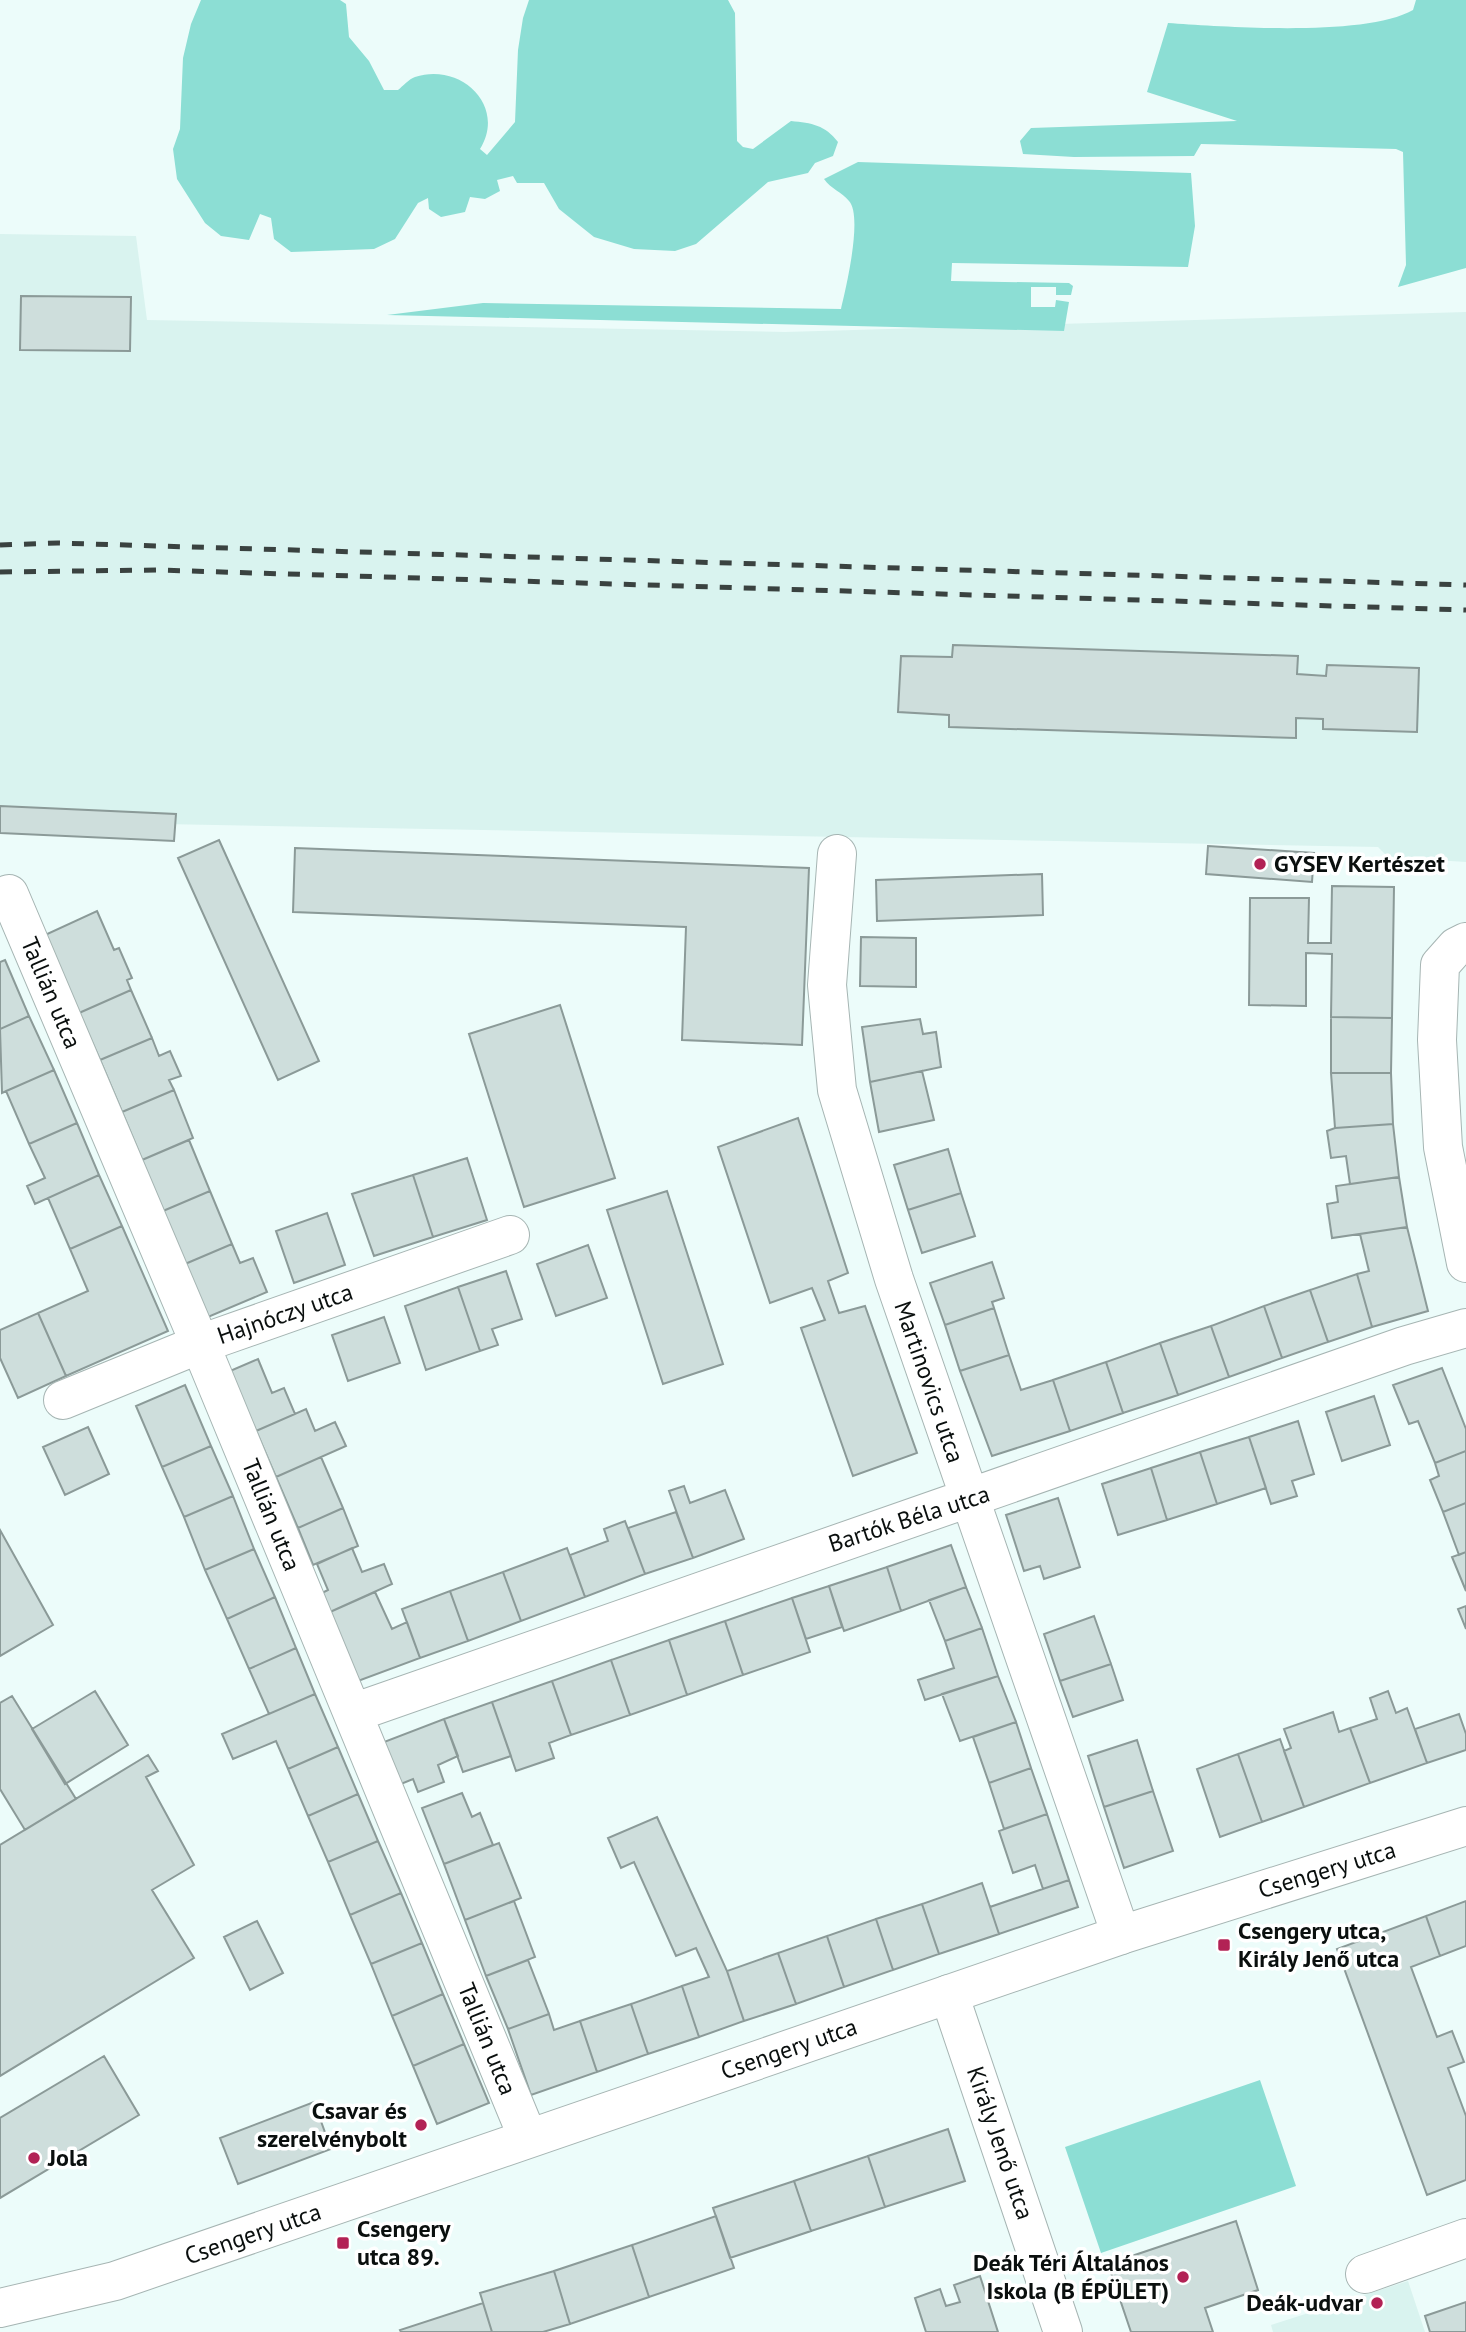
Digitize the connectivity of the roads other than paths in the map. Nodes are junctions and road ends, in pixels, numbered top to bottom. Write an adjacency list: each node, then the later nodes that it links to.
1 (838, 854): 9 (street, Martinovics utca)
2 (9, 894): 7 (street, Tallián utca)
3 (1453, 954): 5 (street)
4 (510, 1235): 7 (street, Hajnóczy utca)
5 (1466, 1263)
6 (1466, 1328): 9 (street, Bartók Béla utca)
7 (200, 1344): 8 (street, Hajnóczy utca); 10 (street, Tallián utca)
8 (63, 1400)
9 (969, 1499): 10 (street, Bartók Béla utca); 12 (street, Martinovics utca)
10 (353, 1713): 14 (street, Tallián utca)
11 (1466, 1826): 12 (street, Csengery utca)
12 (1121, 1935): 13 (street, Csengery utca)
13 (949, 1994): 14 (street, Csengery utca); 20 (street, Király Jenő utca)
14 (528, 2138): 17 (street, Csengery utca)
15 (1466, 2238): 16 (street)
16 (1364, 2273)
17 (116, 2281): 18 (street, Csengery utca); 19 (street, Csengery utca)
18 (0, 2308)
19 (19, 2332)
20 (1063, 2332)

